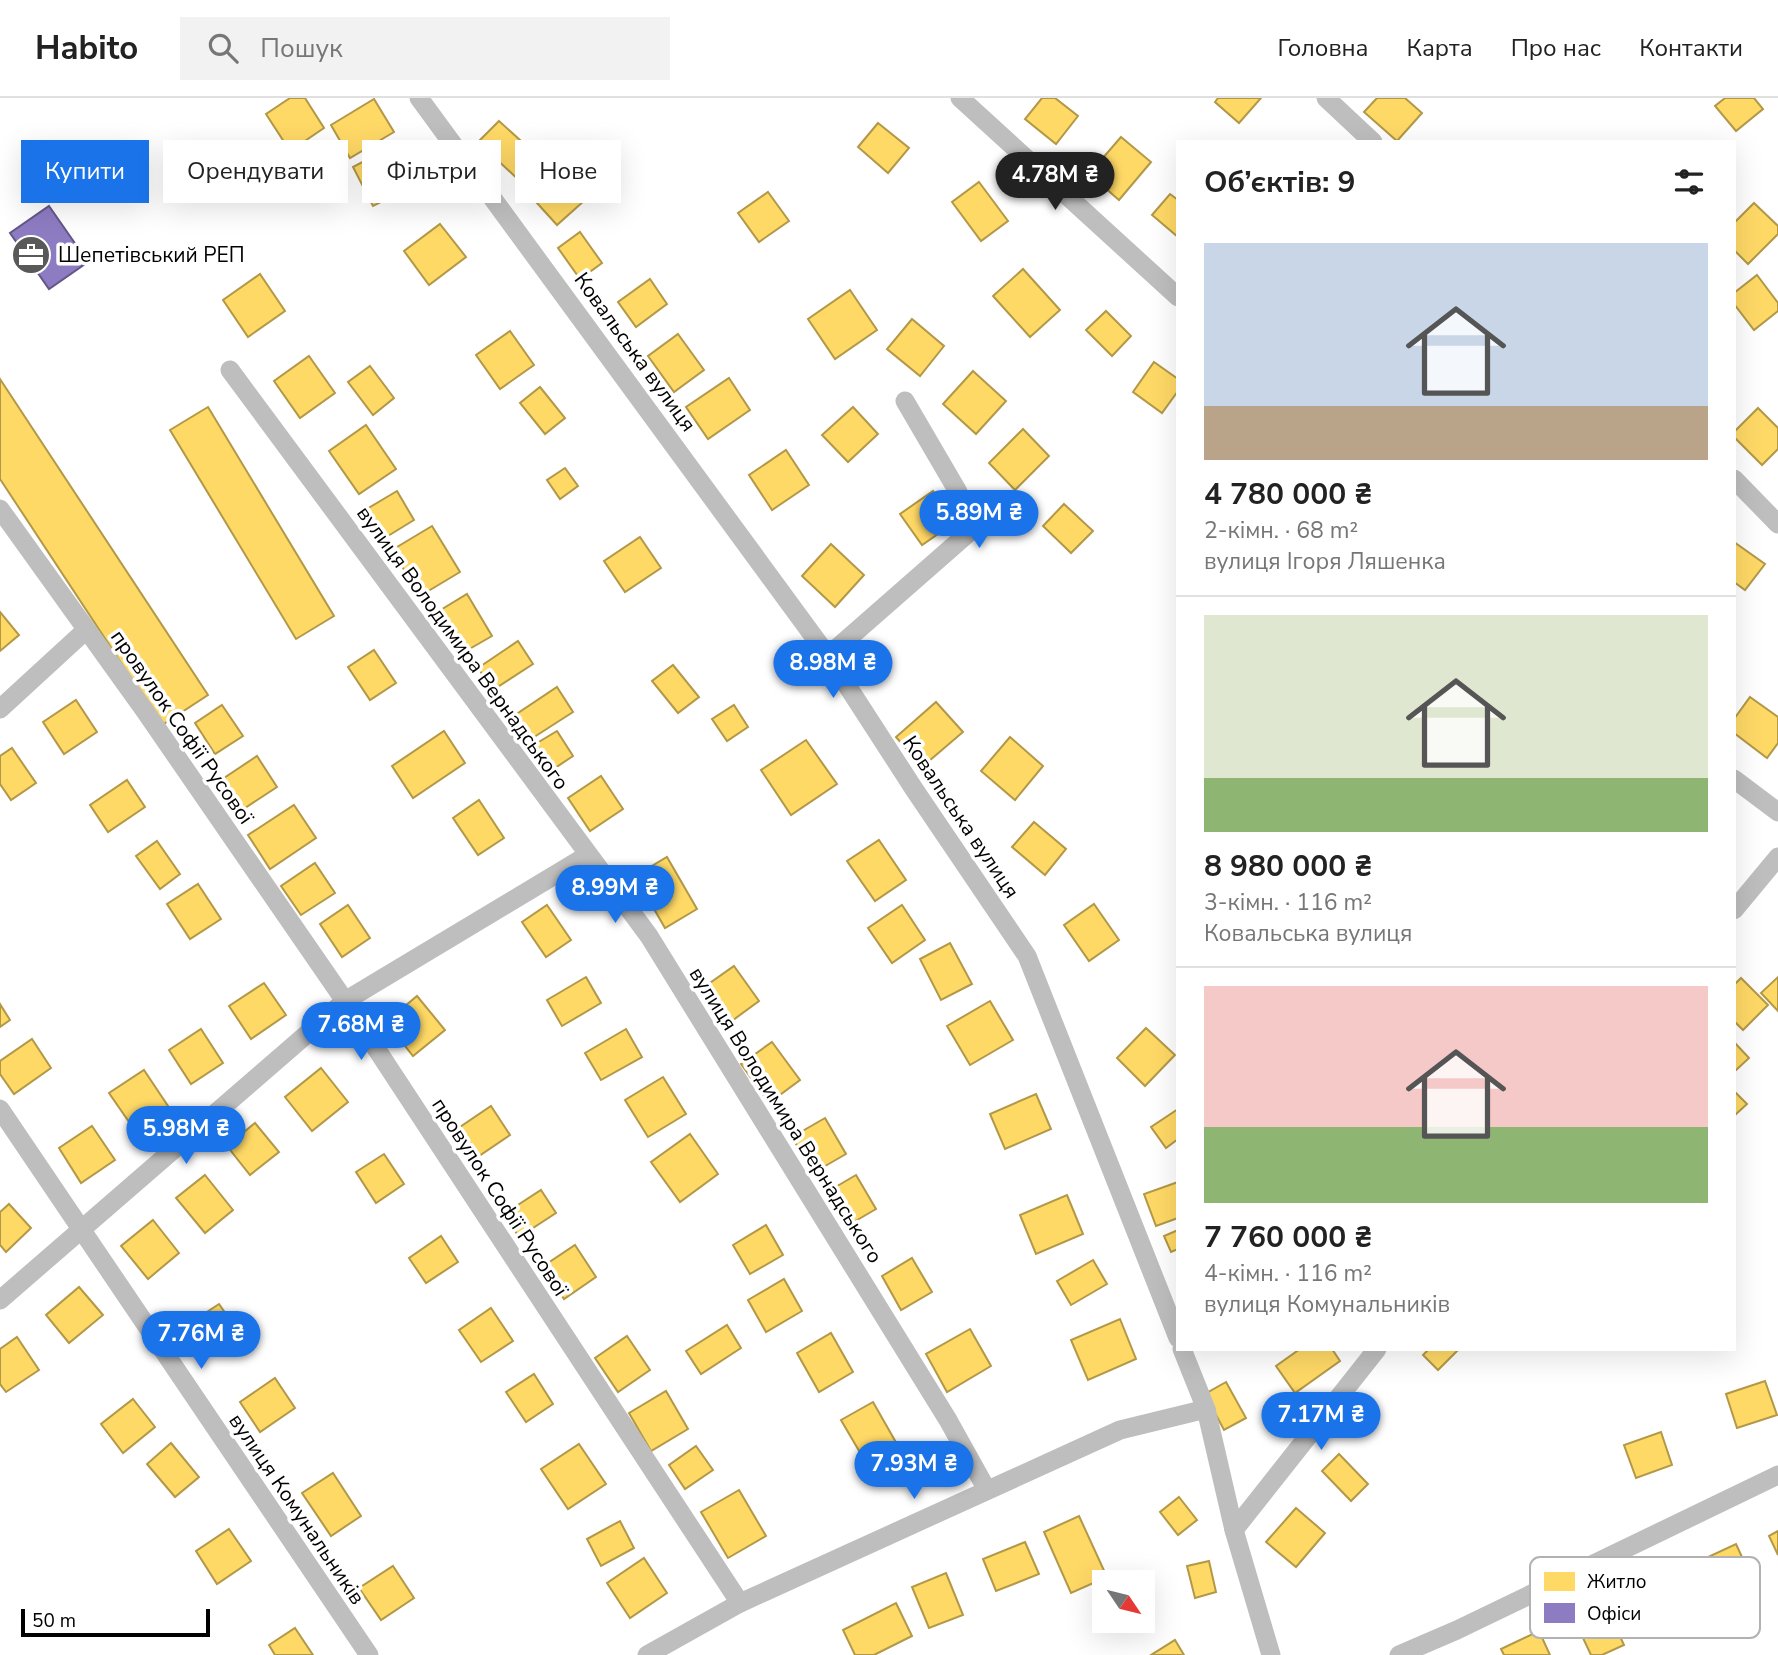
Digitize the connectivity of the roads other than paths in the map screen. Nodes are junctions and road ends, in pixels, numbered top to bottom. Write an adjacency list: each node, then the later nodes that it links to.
1 (419, 98): 12 (street, Ковальська вулиця)
2 (960, 98): 5 (street)
3 (1326, 98): 4 (street)
4 (1371, 140)
5 (1176, 295)
6 (230, 370): 16 (street, вулиця Володимира Вернадського)
7 (905, 401): 12 (street)
8 (1736, 481): 10 (street)
9 (0, 509): 11 (street, провулок Софії Русової)
10 (1778, 524)
11 (86, 631): 13 (street); 19 (street, провулок Софії Русової)
12 (828, 656): 23 (street, Ковальська вулиця)
13 (0, 709)
14 (1736, 780): 15 (street)
15 (1778, 812)
16 (587, 855): 19 (street); 28 (street, вулиця Володимира Вернадського)
17 (1778, 857): 18 (street)
18 (1736, 908)
19 (345, 1001): 21 (street); 32 (street, провулок Софії Русової)
20 (0, 1109): 21 (street, вулиця Комунальників)
21 (82, 1229): 22 (street); 33 (street, вулиця Комунальників)
22 (0, 1300)
23 (1176, 1333)
24 (1183, 1351): 26 (street)
25 (1375, 1351): 29 (street)
26 (1206, 1409): 28 (street); 29 (street)
27 (1778, 1475): 30 (street)
28 (987, 1490): 32 (street)
29 (1234, 1530): 35 (street)
30 (1608, 1557)
31 (1530, 1595): 36 (street)
32 (740, 1603): 34 (street)
33 (369, 1655)
34 (647, 1655)
35 (1271, 1655)
36 (1399, 1655)

